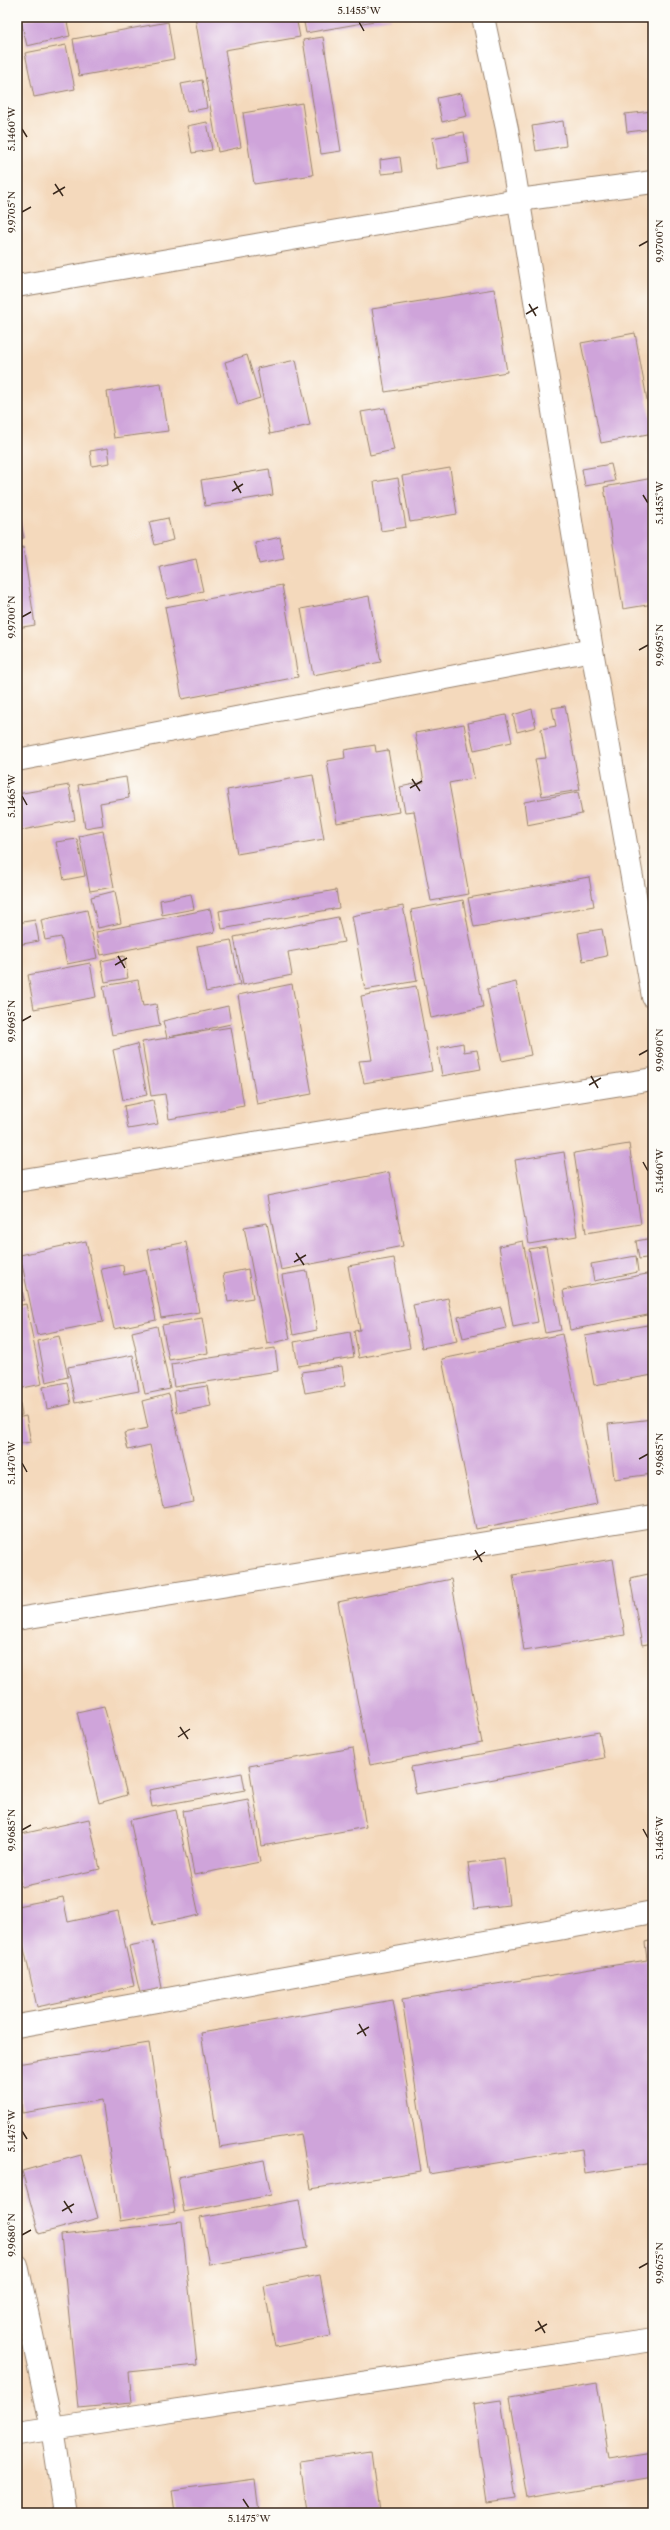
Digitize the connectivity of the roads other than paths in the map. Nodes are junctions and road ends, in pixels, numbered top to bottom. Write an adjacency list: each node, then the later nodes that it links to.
1 (483, 17): 3 (street)
2 (653, 182): 3 (street)
3 (519, 200): 4 (street); 5 (street)
4 (17, 286)
5 (592, 650): 6 (street); 7 (street)
6 (17, 760)
7 (653, 997)
8 (653, 1079): 9 (street)
9 (17, 1181)
10 (653, 1516): 11 (street)
11 (17, 1619)
12 (653, 1912): 13 (street)
13 (17, 2026)
14 (17, 2265): 16 (street)
15 (653, 2340): 16 (street)
16 (52, 2428): 17 (street); 18 (street)
17 (17, 2434)
18 (65, 2513)

